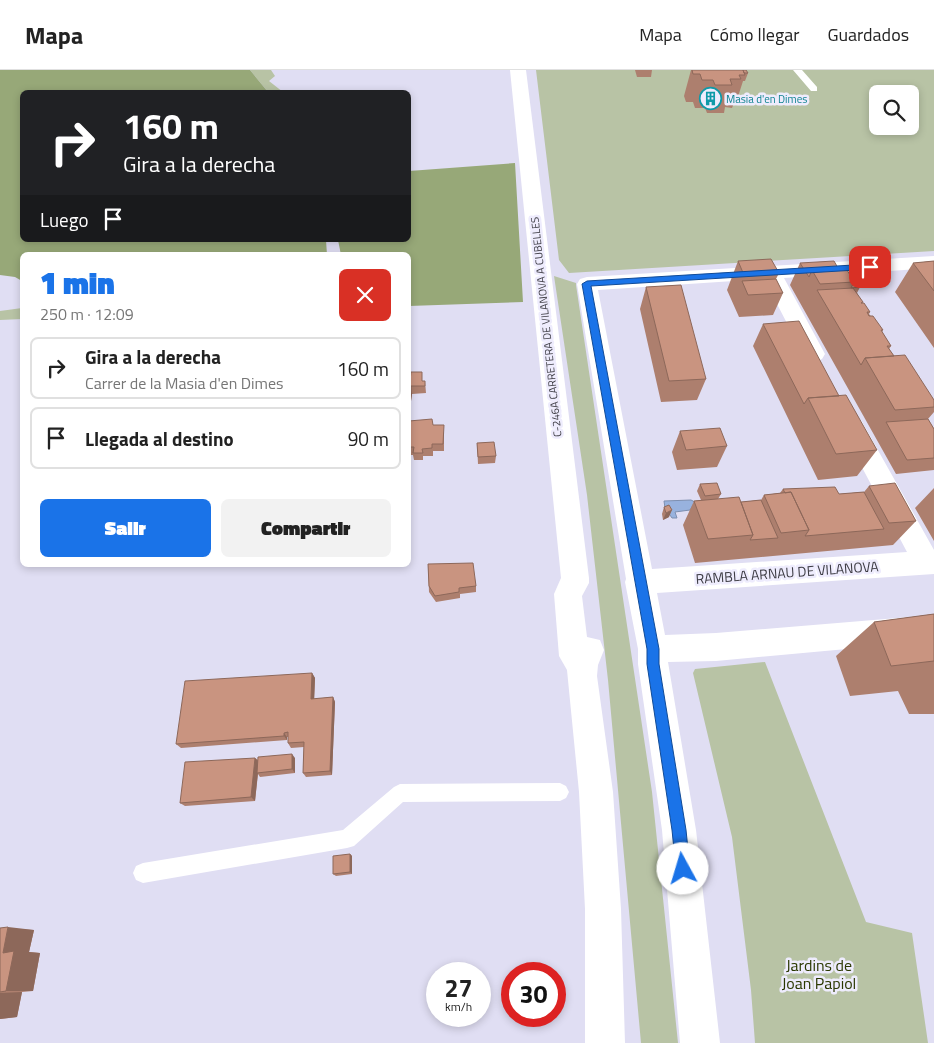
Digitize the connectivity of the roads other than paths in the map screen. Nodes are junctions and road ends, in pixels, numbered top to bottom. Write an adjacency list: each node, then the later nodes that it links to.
1 (518, 70): 14 (street, C-246A CARRETERA DE VILANOVA A CUBELLES)
2 (798, 70): 3 (lane)
3 (814, 89)
4 (932, 265): 5 (street)
5 (772, 274): 6 (street); 9 (street)
6 (823, 371)
7 (842, 406): 8 (street)
8 (930, 562): 9 (street, RAMBLA ARNAU DE VILANOVA)
9 (639, 582): 11 (street)
10 (934, 628): 11 (street)
11 (653, 649): 15 (street)
12 (560, 792): 13 (lane)
13 (143, 872)
14 (606, 1043)
15 (700, 1043)

